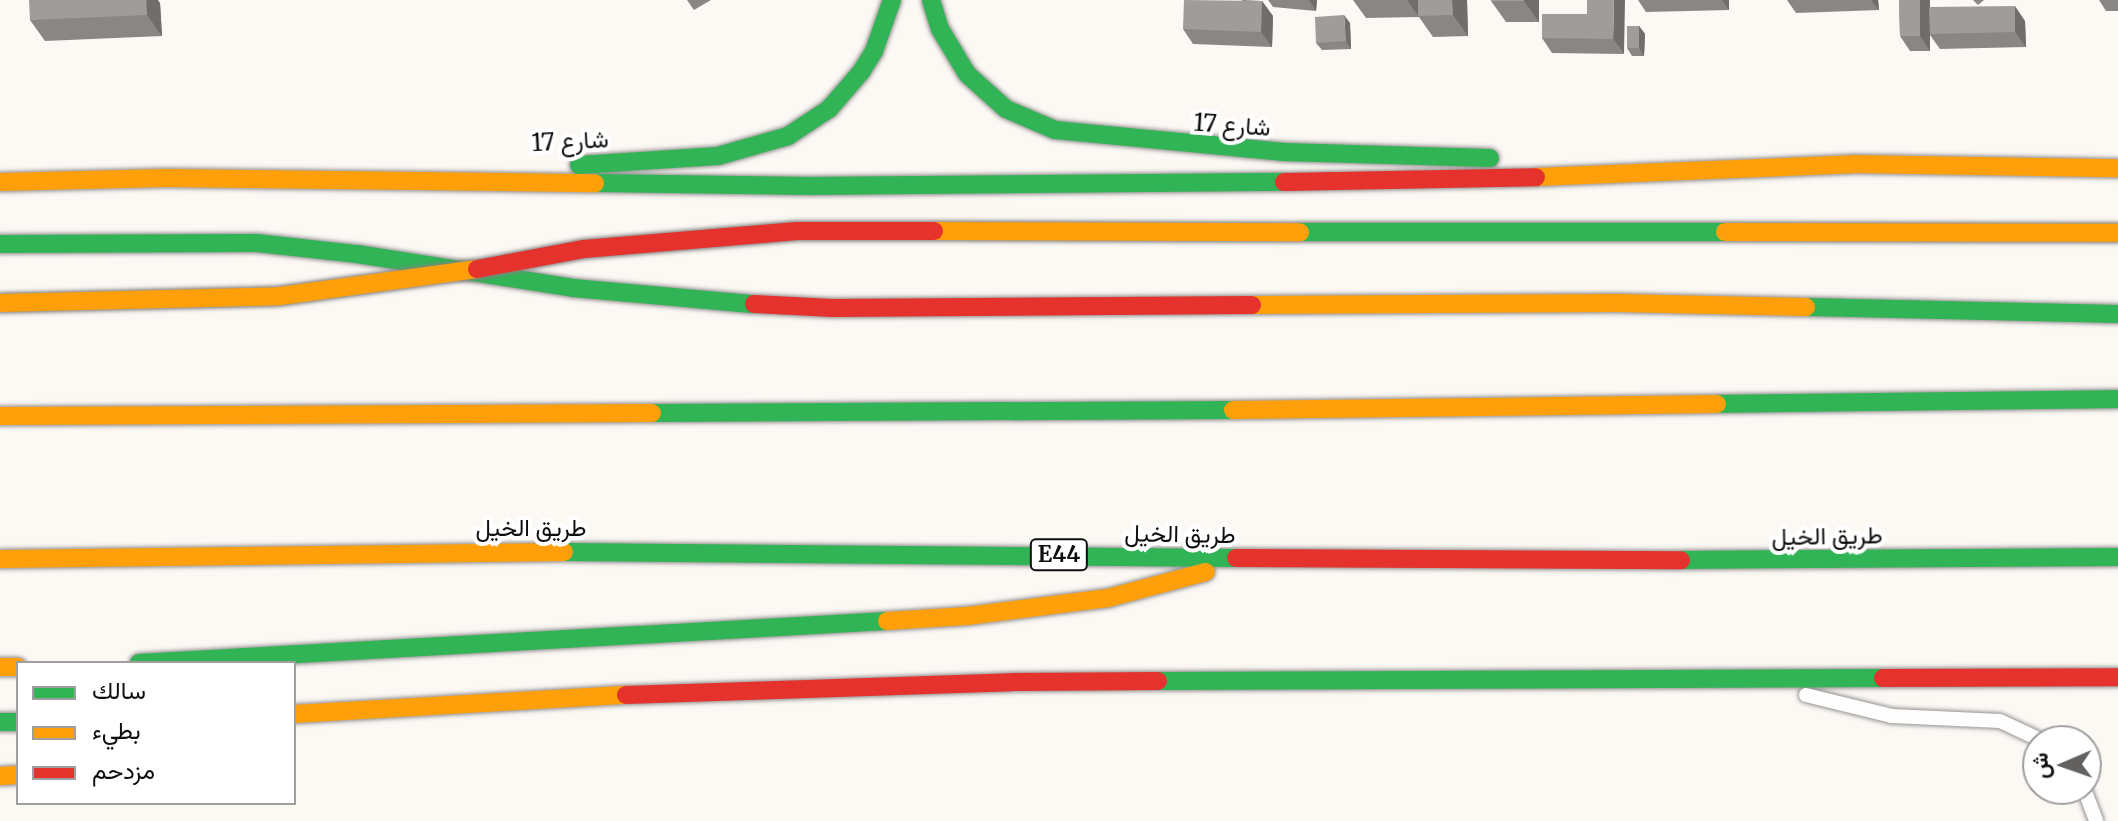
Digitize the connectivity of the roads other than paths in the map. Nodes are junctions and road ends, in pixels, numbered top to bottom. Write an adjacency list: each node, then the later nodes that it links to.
1 (892, 0): 6 (main road, 17 شارع)
2 (931, 0): 4 (main road, 17 شارع)
3 (2115, 166): 4 (main road)
4 (1594, 176): 6 (main road)
5 (0, 182): 6 (main road)
6 (367, 182)
7 (2118, 233): 9 (main road, bridge)
8 (0, 244): 10 (main road)
9 (0, 303)
10 (2118, 314)
11 (2118, 399): 12 (main road)
12 (0, 416)
13 (2118, 557): 15 (main road, طريق الخيل / E44)
14 (0, 559): 15 (main road, طريق الخيل / E44)
15 (1245, 560): 16 (main road)
16 (174, 661)
17 (2118, 677): 18 (main road)
18 (1769, 679): 19 (main road); 20 (lane)
19 (296, 714)
20 (2022, 729)

